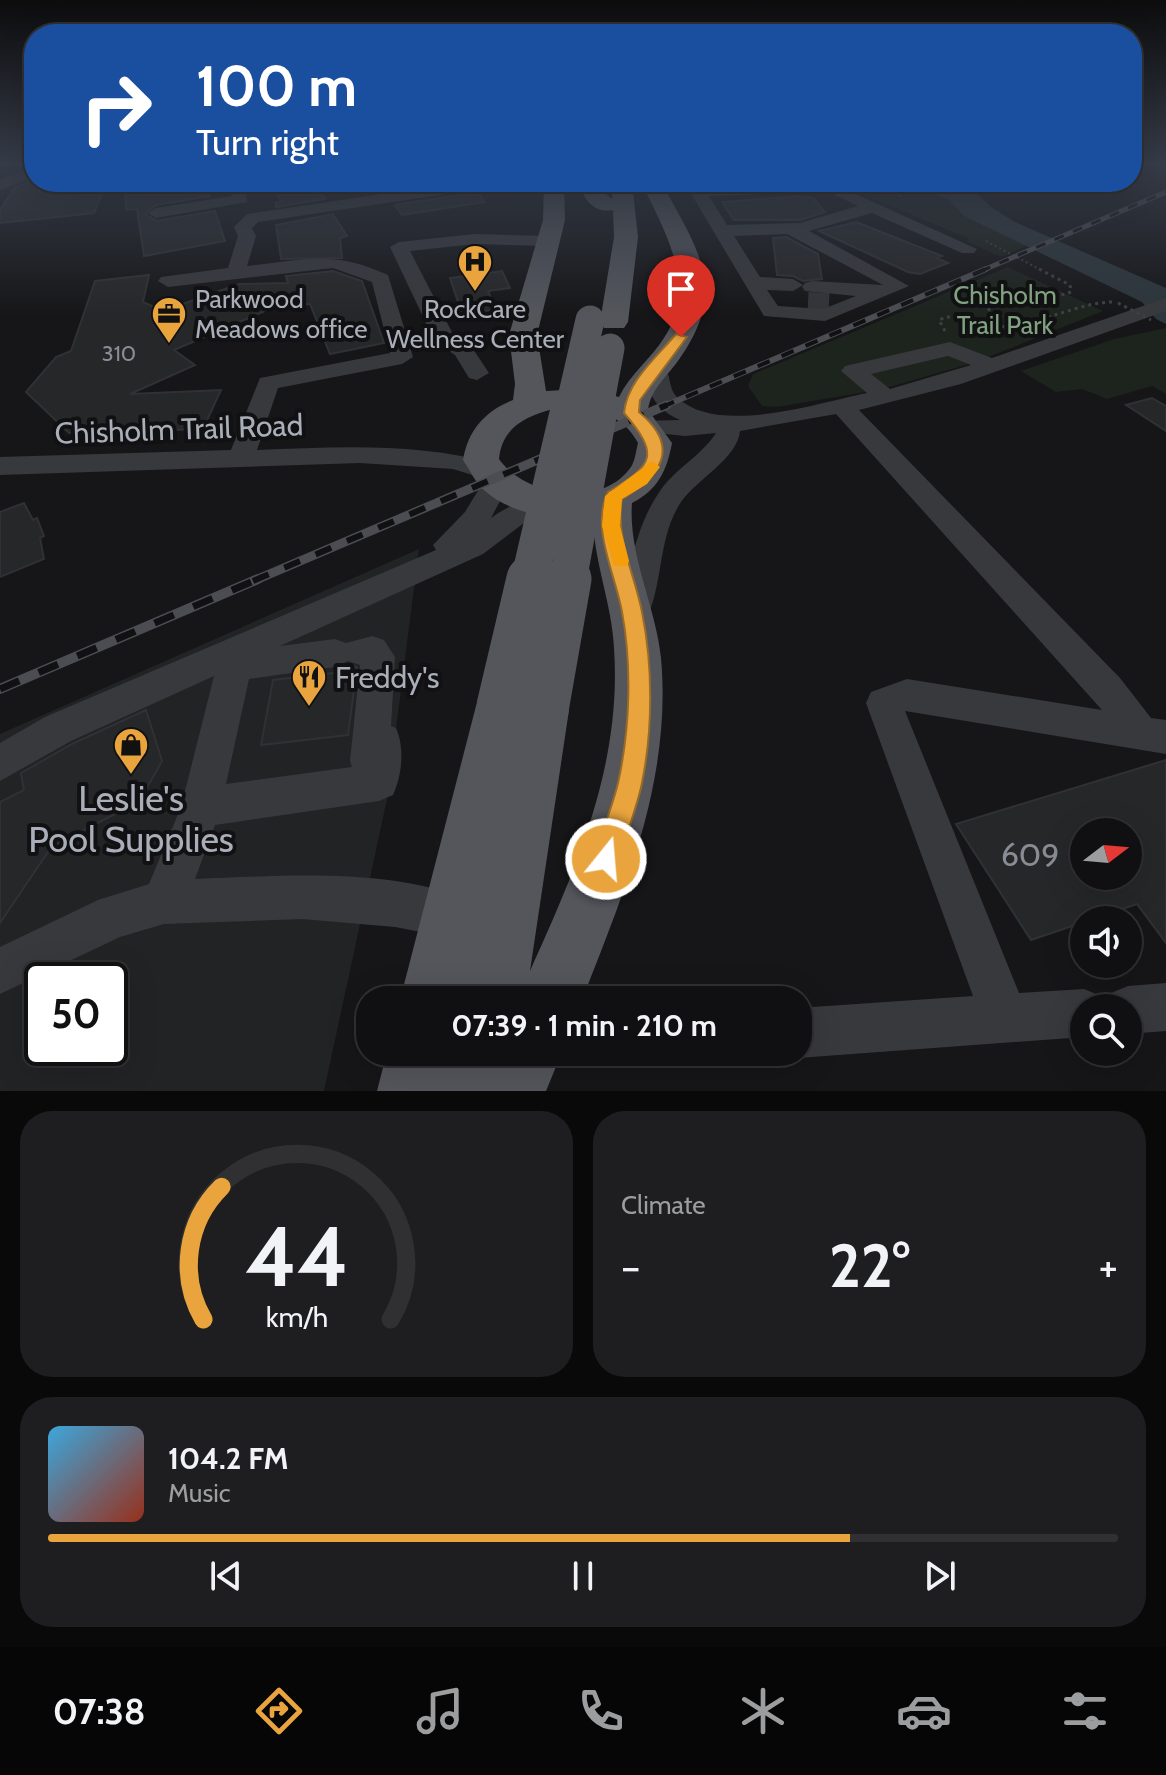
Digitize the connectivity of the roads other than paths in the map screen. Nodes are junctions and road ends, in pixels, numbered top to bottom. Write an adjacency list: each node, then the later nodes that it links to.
1 (248, 215): 10 (street)
2 (272, 215): 10 (street)
3 (554, 215): 13 (main road)
4 (604, 215): 21 (main road)
5 (624, 215): 21 (main road)
6 (667, 215): 14 (main road)
7 (710, 215): 12 (street)
8 (842, 215): 11 (street)
9 (896, 215): 15 (street)
10 (259, 217): 16 (street)
11 (781, 230): 12 (street); 19 (street)
12 (723, 238): 14 (street); 18 (street)
13 (549, 241): 22 (main road); 25 (street)
14 (680, 241): 24 (main road)
15 (975, 244)
16 (236, 272): 17 (street); 33 (street)
17 (168, 281)
18 (761, 295): 19 (street); 19 (street)
19 (834, 296)
20 (1166, 304): 23 (street)
21 (602, 321): 41 (main road, bridge)
22 (526, 361): 24 (main road); 27 (main road)
23 (991, 365): 26 (street); 26 (street)
24 (656, 369): 29 (street); 31 (main road)
25 (477, 373)
26 (886, 397): 28 (street)
27 (528, 405): 30 (main road); 31 (main road)
28 (841, 405): 29 (street); 42 (street)
29 (727, 429): 31 (street); 39 (street)
30 (488, 432): 32 (street, Chisholm Trail Road); 35 (main road)
31 (644, 433): 36 (main road)
32 (360, 455): 33 (street, Chisholm Trail Road); 35 (street, Chisholm Trail Road)
33 (241, 458): 34 (street, Chisholm Trail Road)
34 (3, 469)
35 (490, 477): 37 (main road); 38 (street)
36 (614, 496): 37 (main road); 39 (main road)
37 (549, 505): 38 (street)
38 (430, 563): 40 (street)
39 (633, 613): 52 (main road)
40 (236, 659): 44 (street); 45 (street); 46 (street)
41 (523, 708): 48 (main road); 51 (main road)
42 (1152, 733): 56 (street)
43 (383, 740): 45 (street)
44 (0, 763)
45 (367, 783): 46 (street)
46 (201, 807): 47 (street)
47 (164, 902): 48 (street); 49 (street)
48 (452, 916): 50 (main road)
49 (0, 971)
50 (435, 986)
51 (495, 986)
52 (556, 986)
53 (1166, 1007): 54 (street)
54 (1142, 1009)
55 (1070, 1014): 56 (street)
56 (1005, 1018): 57 (street)
57 (812, 1032)
58 (417, 1066): 61 (main road)
59 (482, 1066): 62 (main road)
60 (522, 1066): 63 (main road)
61 (411, 1091)
62 (478, 1091)
63 (510, 1091)

